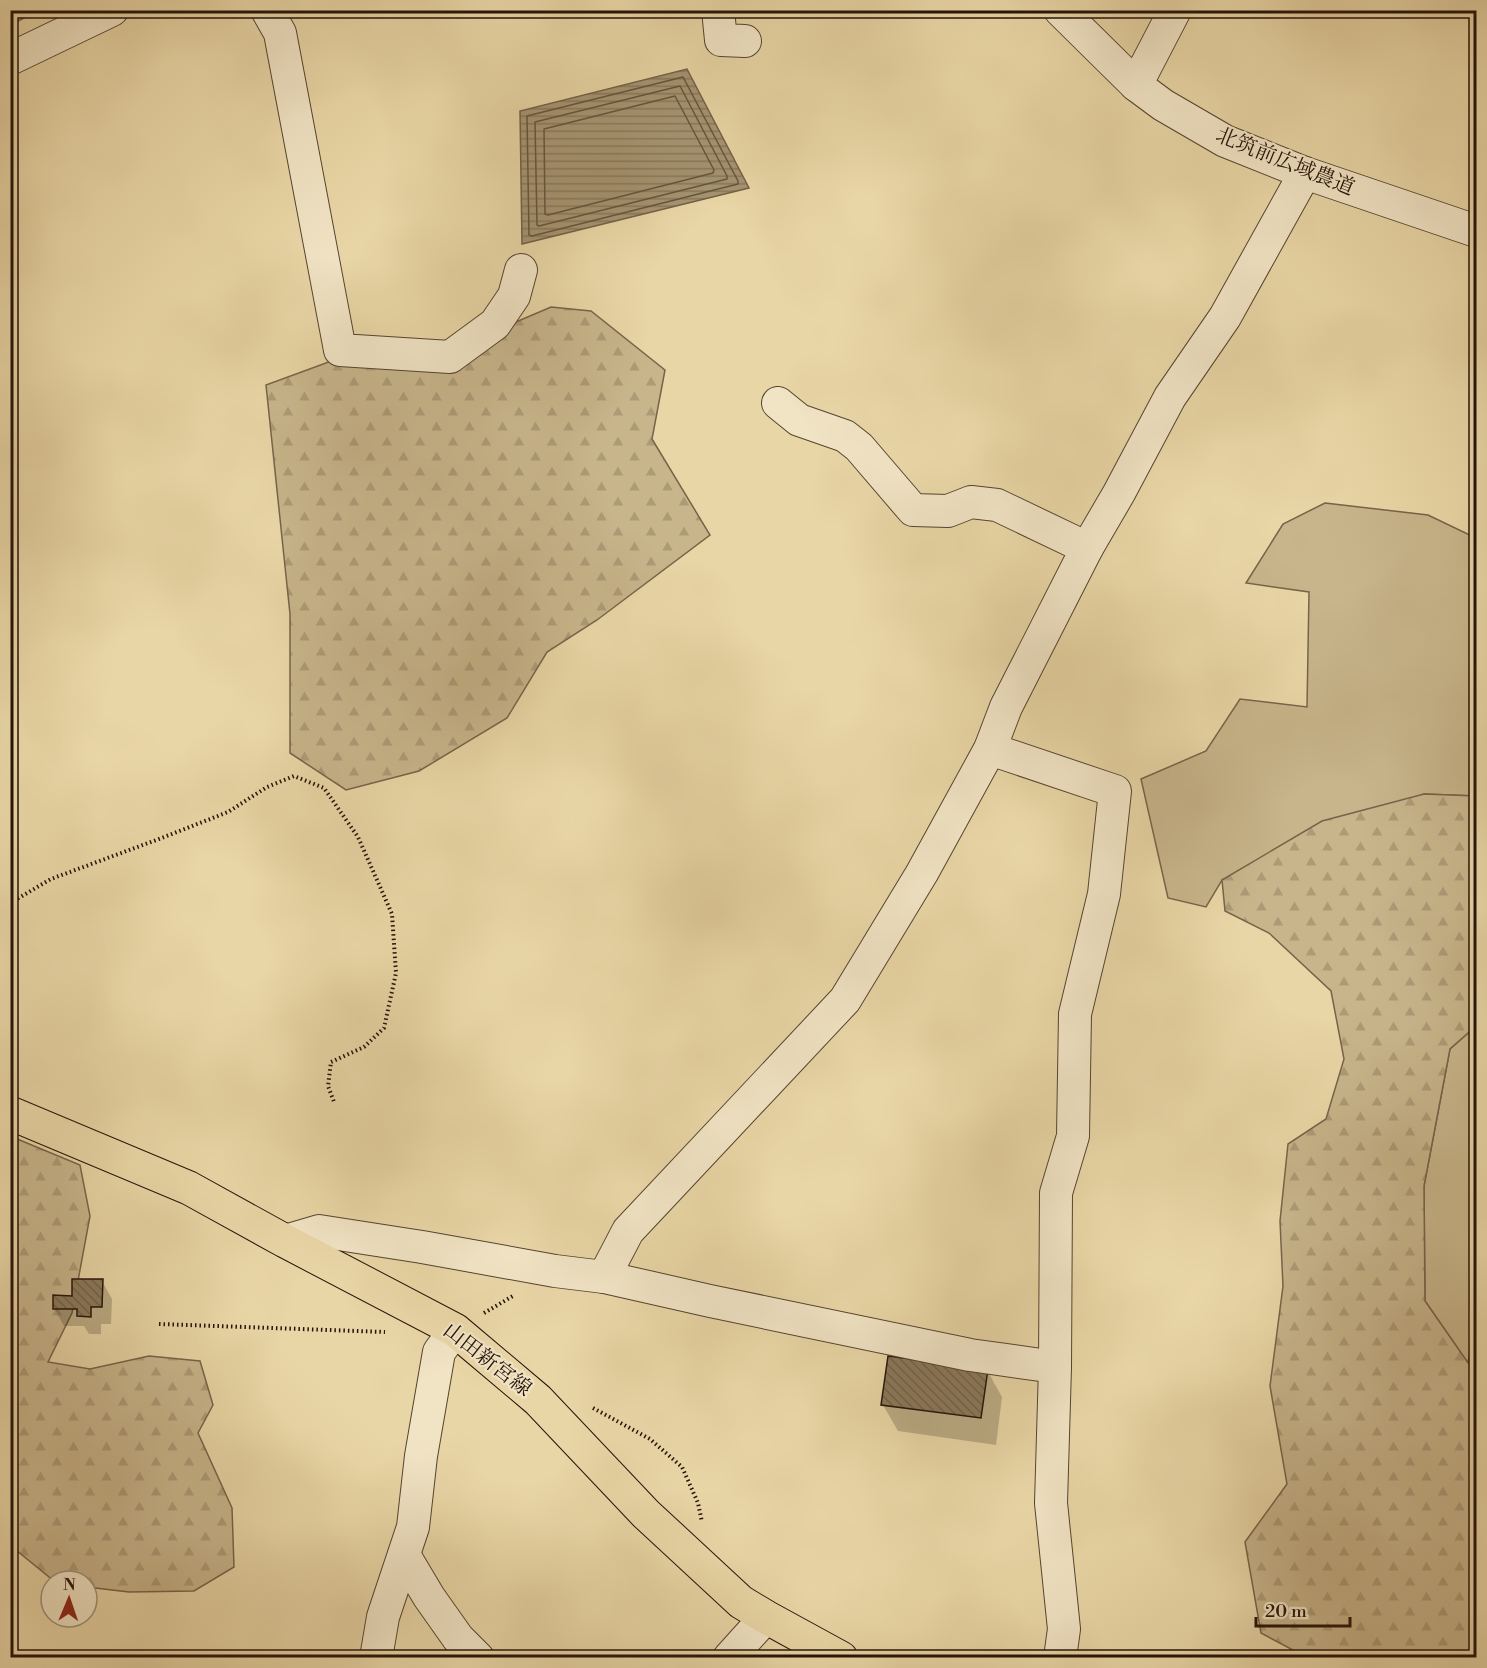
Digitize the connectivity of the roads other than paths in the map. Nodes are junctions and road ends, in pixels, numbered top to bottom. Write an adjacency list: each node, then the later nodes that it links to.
1 (112, 10): 7 (street)
2 (267, 10): 11 (street)
3 (718, 10): 6 (street)
4 (1060, 10): 8 (street, 北筑前広域農道)
5 (1175, 10): 8 (street)
6 (745, 41)
7 (10, 59)
8 (1136, 85): 9 (street, 北筑前広域農道)
9 (1305, 173): 10 (street, 北筑前広域農道); 13 (street)
10 (1476, 231)
11 (521, 270)
12 (778, 403): 13 (street)
13 (1087, 548): 14 (street)
14 (990, 749): 17 (street); 19 (street)
15 (10, 1113): 16 (main road, 山田新宮線)
16 (285, 1241): 17 (street); 18 (main road, 山田新宮線)
17 (604, 1277): 19 (street)
18 (455, 1330): 20 (street); 21 (main road, 山田新宮線)
19 (1055, 1367): 26 (street)
20 (404, 1555): 22 (street); 23 (street)
21 (766, 1617): 24 (street); 25 (main road, 山田新宮線)
22 (376, 1658)
23 (478, 1658)
24 (729, 1658)
25 (841, 1658)
26 (1060, 1658)

